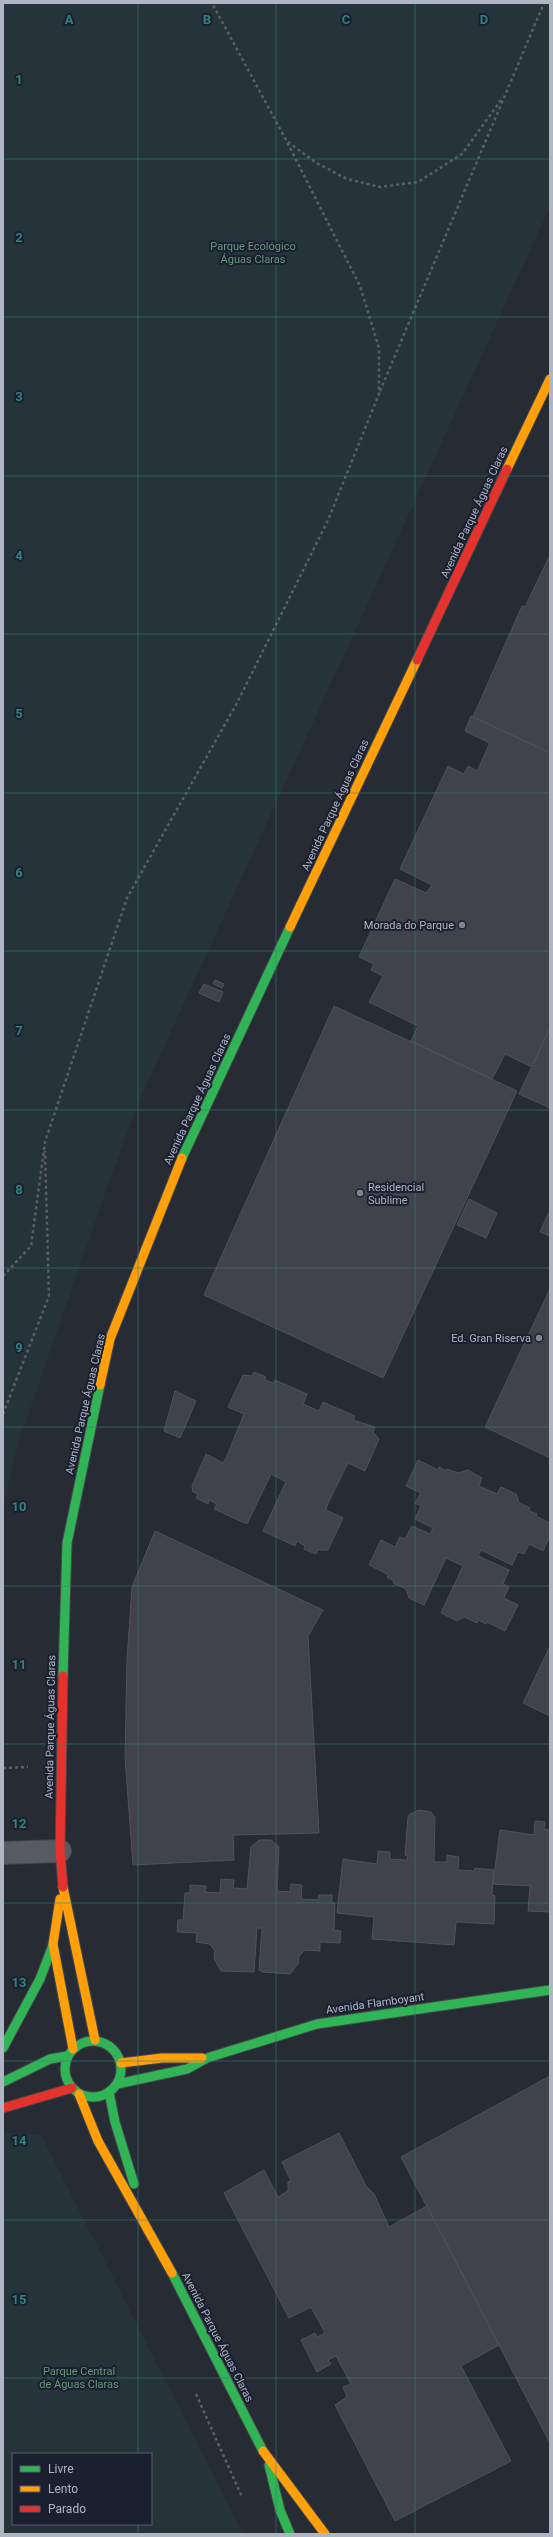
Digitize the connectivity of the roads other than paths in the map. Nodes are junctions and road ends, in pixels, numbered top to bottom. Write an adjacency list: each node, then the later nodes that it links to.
1 (550, 379): 2 (street, Avenida Parque Águas Claras)
2 (60, 1850): 3 (street); 4 (street, Avenida Parque Águas Claras)
3 (3, 1853)
4 (62, 1880): 5 (street, Avenida Parque Águas Claras); 7 (street, Avenida Parque Águas Claras)
5 (53, 1944): 8 (street); 9 (street, Avenida Parque Águas Claras)
6 (550, 1990): 10 (street, Avenida Flamboyant)
7 (96, 2040): 9 (street); 11 (street)
8 (3, 2048)
9 (70, 2053): 12 (street); 14 (street)
10 (207, 2058): 11 (street, Avenida Flamboyant); 13 (street, Avenida Flamboyant)
11 (121, 2063): 13 (street)
12 (3, 2082)
13 (117, 2084): 15 (street)
14 (76, 2091): 15 (street); 16 (street); 17 (street, Avenida Parque Águas Claras)
15 (109, 2092): 17 (street, Avenida Parque Águas Claras)
16 (3, 2108)
17 (148, 2227): 18 (street, Avenida Parque Águas Claras)
18 (267, 2458): 19 (street, Avenida Parque Águas Claras); 20 (street, Avenida Parque Águas Claras)
19 (290, 2534)
20 (325, 2534)

